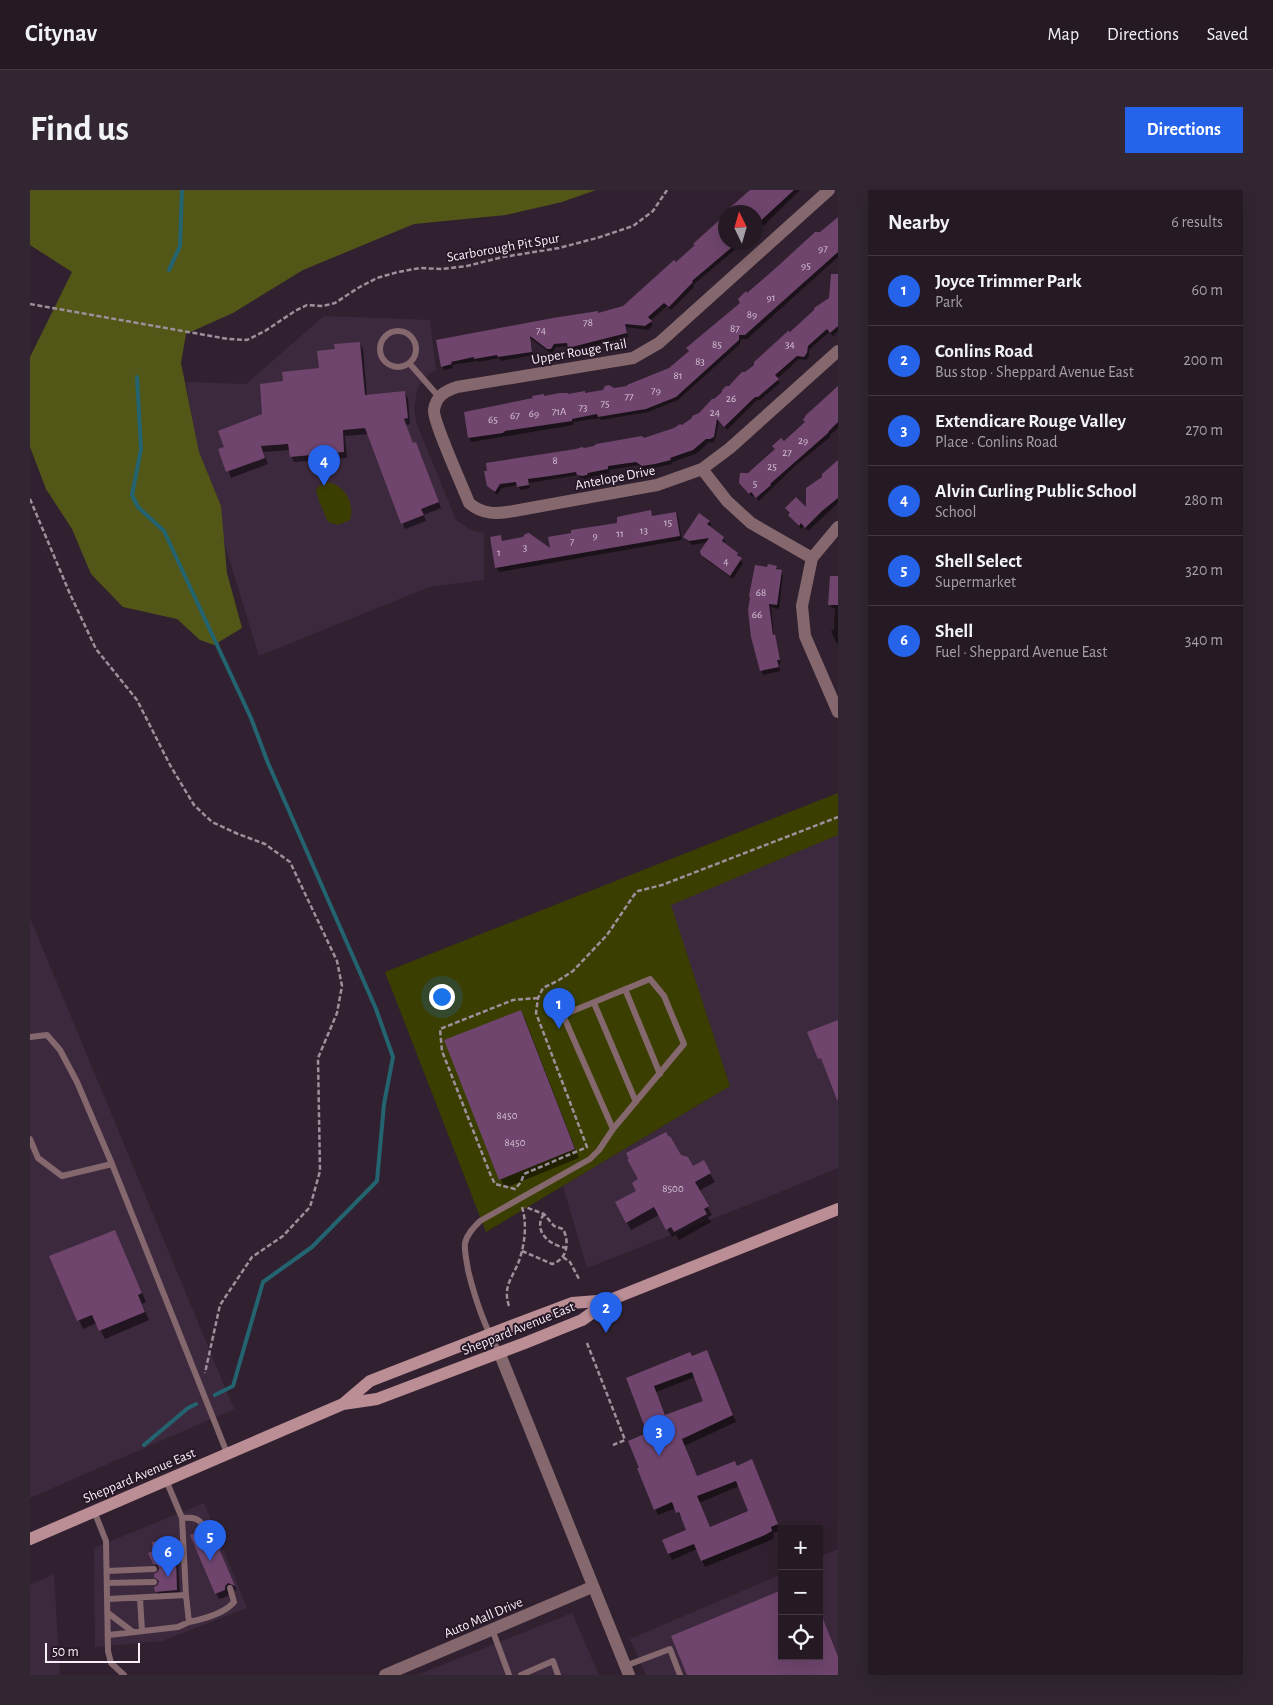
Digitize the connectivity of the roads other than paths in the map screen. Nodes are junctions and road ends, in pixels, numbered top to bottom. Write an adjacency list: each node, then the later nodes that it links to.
1 (829, 190): 4 (street, Upper Rouge Trail)
2 (838, 351): 5 (street, Antelope Drive)
3 (410, 364): 3 (lane); 4 (lane)
4 (438, 396): 5 (street, Antelope Drive)
5 (702, 469): 7 (street)
6 (838, 527): 7 (street)
7 (812, 558): 8 (street)
8 (838, 712)
9 (625, 989): 10 (lane); 12 (lane); 12 (lane)
10 (594, 1003): 13 (lane); 14 (lane)
11 (30, 1037): 16 (lane)
12 (660, 1074): 13 (lane)
13 (636, 1102): 14 (lane)
14 (613, 1129): 19 (lane)
15 (30, 1139): 16 (lane)
16 (112, 1164): 22 (lane)
17 (838, 1210): 18 (main road, Sheppard Avenue East)
18 (610, 1300): 19 (main road, Sheppard Avenue East); 20 (main road, Sheppard Avenue East)
19 (489, 1335): 20 (lane); 21 (main road, Sheppard Avenue East)
20 (499, 1352): 21 (main road, Sheppard Avenue East); 36 (street)
21 (343, 1404): 22 (main road, Sheppard Avenue East)
22 (227, 1453): 23 (main road, Sheppard Avenue East)
23 (166, 1480): 24 (main road, Sheppard Avenue East); 25 (lane)
24 (94, 1511): 27 (main road, Sheppard Avenue East); 31 (lane)
25 (182, 1518): 26 (lane); 29 (lane)
26 (205, 1529)
27 (30, 1539)
28 (176, 1568): 29 (lane)
29 (185, 1568): 32 (lane)
30 (154, 1569): 31 (lane)
31 (107, 1571): 35 (lane)
32 (185, 1580): 33 (lane); 38 (lane)
33 (177, 1581)
34 (154, 1582): 35 (lane)
35 (107, 1583): 40 (lane)
36 (592, 1587): 43 (street, Auto Mall Drive); 47 (street)
37 (230, 1588): 42 (lane)
38 (186, 1595): 39 (lane); 42 (lane)
39 (140, 1598): 40 (lane); 44 (lane)
40 (108, 1599): 41 (lane)
41 (108, 1613): 45 (lane); 46 (lane)
42 (189, 1622): 44 (lane)
43 (492, 1629): 48 (street, Auto Mall Drive); 51 (lane)
44 (142, 1631): 45 (lane)
45 (133, 1632): 46 (lane)
46 (109, 1635): 49 (lane)
47 (627, 1670): 54 (lane)
48 (401, 1672): 50 (street, Auto Mall Drive)
49 (124, 1675)
50 (385, 1675)
51 (509, 1675)
52 (521, 1675): 53 (lane)
53 (558, 1675)
54 (680, 1675)

